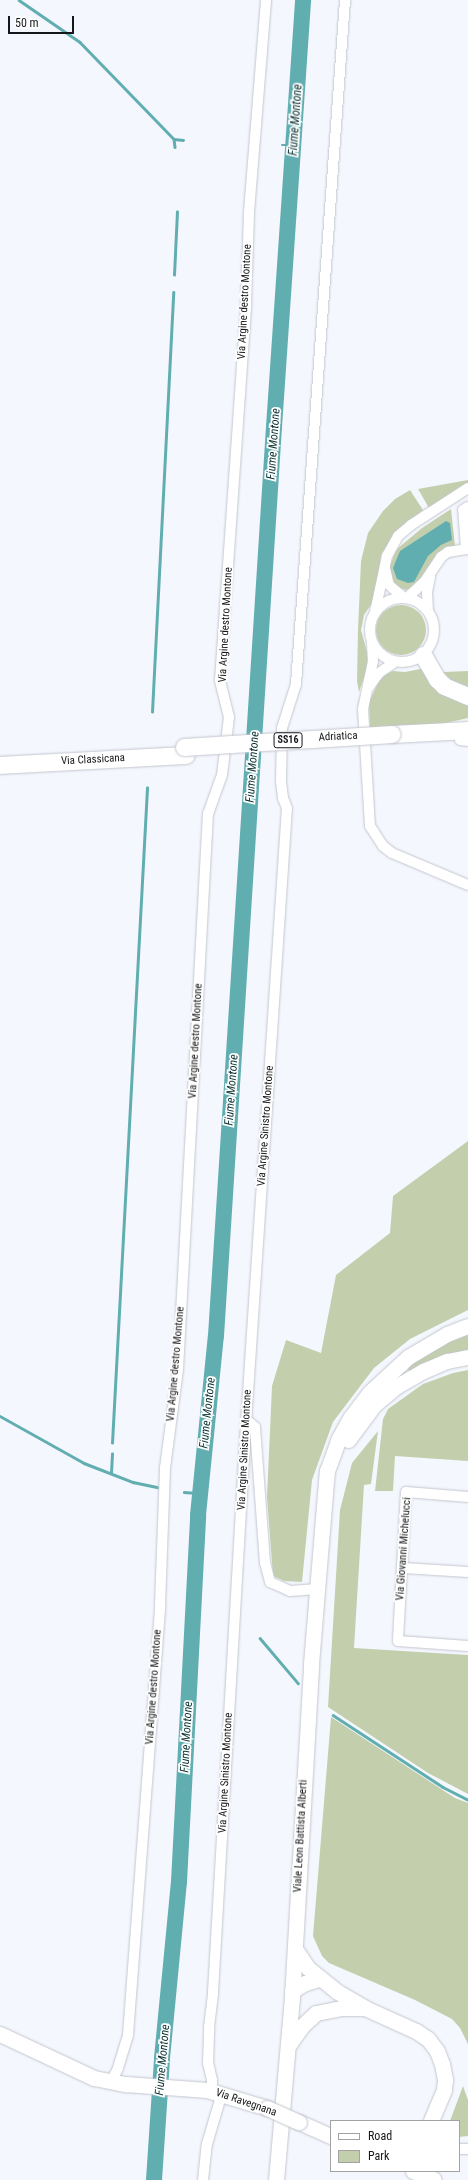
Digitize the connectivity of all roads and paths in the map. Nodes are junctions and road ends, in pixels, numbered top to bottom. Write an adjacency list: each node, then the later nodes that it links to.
1 (266, 0): 40 (street, Via Argine destro Montone)
2 (345, 0): 26 (street, Via Argine Sinistro Montone)
3 (468, 488): 6 (street)
4 (468, 507): 5 (street)
5 (467, 549): 7 (street)
6 (387, 556): 8 (street); 10 (street)
7 (431, 572): 8 (street); 9 (street)
8 (405, 598): 9 (street); 10 (street)
9 (428, 610): 12 (street)
10 (375, 612): 11 (street)
11 (372, 643): 13 (street); 14 (street)
12 (423, 655): 13 (street); 15 (highway)
13 (395, 662): 14 (street)
14 (364, 695): 23 (street)
15 (468, 696)
16 (468, 724): 17 (highway)
17 (440, 732): 18 (highway, Adriatica / SS16); 19 (highway, Adriatica / SS16)
18 (466, 738): 19 (highway, Adriatica / SS16)
19 (392, 739): 20 (highway, Adriatica / SS16)
20 (185, 751): 21 (highway, Via Classicana / SS16); 22 (highway, Via Classicana / SS16)
21 (0, 756)
22 (0, 765)
23 (468, 885)
24 (468, 1326): 27 (main road, Viale Leon Battista Alberti)
25 (468, 1357): 27 (main road, Viale Leon Battista Alberti)
26 (246, 1423): 31 (street); 41 (street, Via Argine Sinistro Montone)
27 (325, 1492): 31 (main road, Viale Leon Battista Alberti)
28 (468, 1496): 29 (street, Via Giovanni Michelucci)
29 (403, 1568): 30 (street); 32 (street, Via Giovanni Michelucci)
30 (468, 1572)
31 (318, 1588): 33 (main road, Viale Leon Battista Alberti)
32 (468, 1646)
33 (295, 1949): 34 (main road); 35 (main road, Viale Leon Battista Alberti)
34 (319, 1979): 35 (main road); 36 (main road)
35 (292, 1994): 37 (main road); 39 (main road, Viale Leon Battista Alberti)
36 (365, 2008): 37 (main road); 42 (main road)
37 (316, 2013): 39 (main road)
38 (0, 2034): 40 (main road, Via Ravegnana)
39 (288, 2047): 45 (main road, Viale Leon Battista Alberti)
40 (111, 2082): 41 (main road, Via Ravegnana)
41 (214, 2091): 43 (main road, Via Ravegnana, bridge); 47 (street)
42 (431, 2120)
43 (330, 2136)
44 (416, 2172): 46 (main road)
45 (279, 2176)
46 (432, 2177)
47 (203, 2180)

